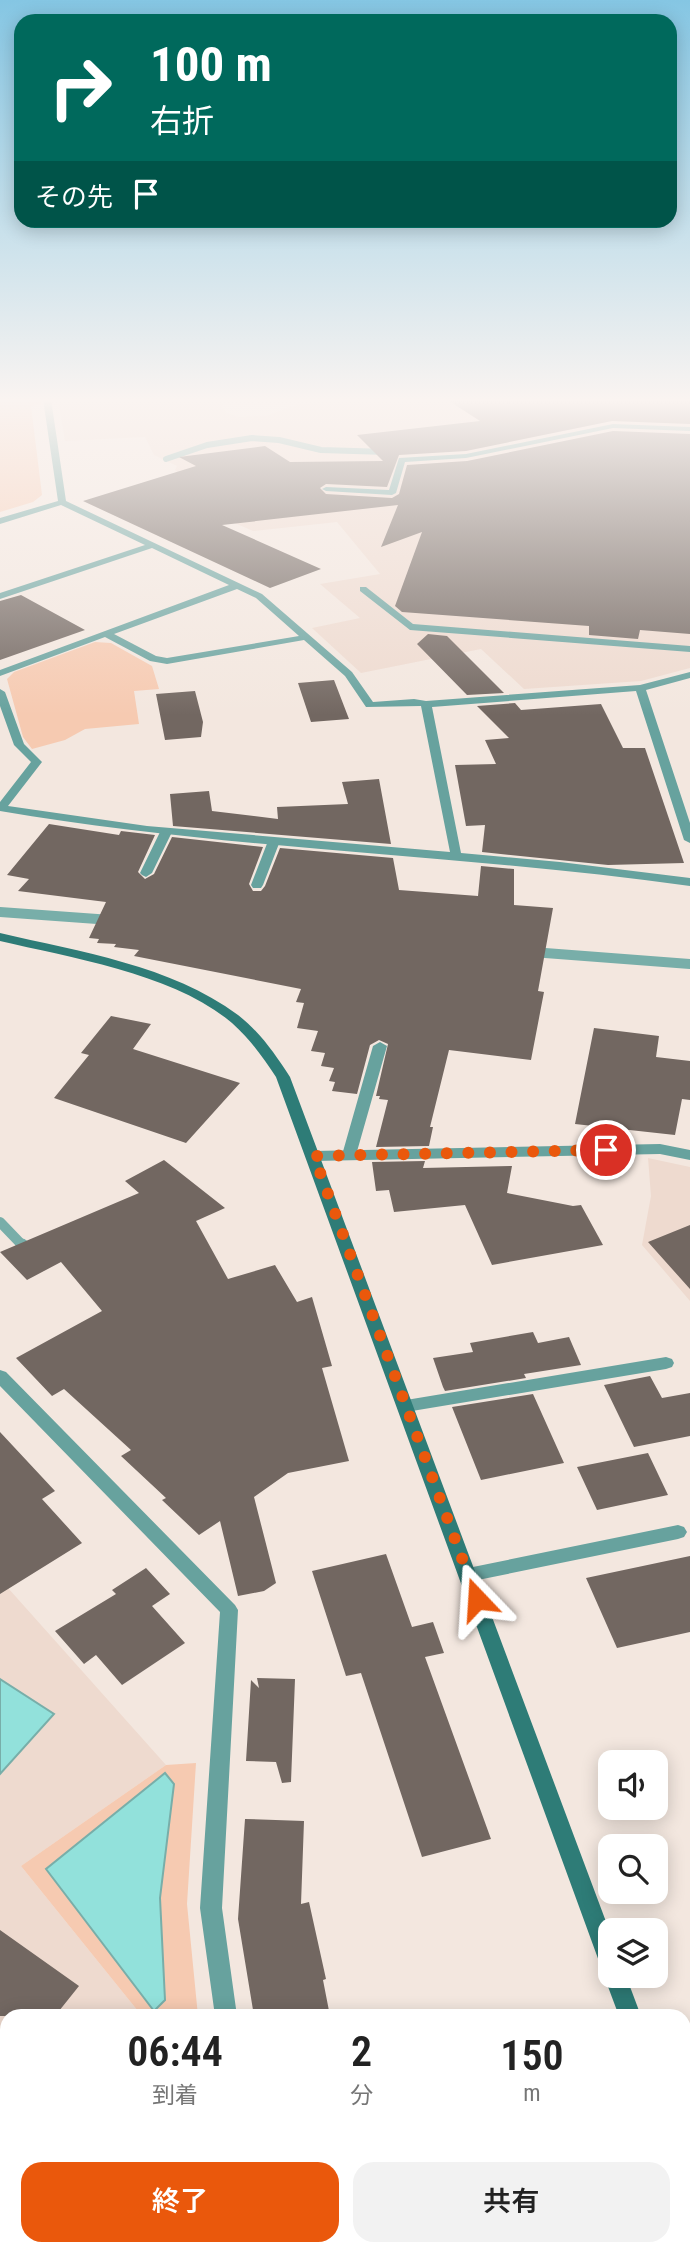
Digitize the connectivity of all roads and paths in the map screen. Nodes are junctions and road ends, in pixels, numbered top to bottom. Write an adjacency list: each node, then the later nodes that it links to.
1 (55, 504): 3 (street)
2 (67, 504): 4 (street)
3 (0, 521)
4 (151, 546): 5 (street); 7 (street)
5 (236, 586): 8 (street); 9 (street)
6 (363, 589): 10 (street)
7 (0, 596)
8 (106, 634): 9 (street); 11 (street)
9 (307, 637): 15 (street)
10 (690, 649)
11 (0, 673)
12 (690, 676): 13 (street)
13 (640, 688): 15 (street); 17 (street)
14 (0, 692): 16 (street)
15 (426, 704): 19 (street)
16 (166, 832): 18 (street); 20 (street)
17 (690, 840)
18 (274, 841): 19 (street); 22 (street)
19 (456, 855): 21 (street)
20 (146, 873)
21 (690, 882)
22 (257, 885)
23 (0, 937): 27 (street)
24 (380, 1046): 25 (street)
25 (349, 1155): 26 (street); 27 (street)
26 (690, 1155)
27 (314, 1156): 30 (street)
28 (666, 1363): 30 (street)
29 (0, 1376): 35 (street)
30 (406, 1406): 32 (street)
31 (678, 1532): 32 (street)
32 (468, 1575): 33 (street)
33 (598, 1929)
34 (620, 1988): 36 (street)
35 (225, 2009)
36 (627, 2009)

